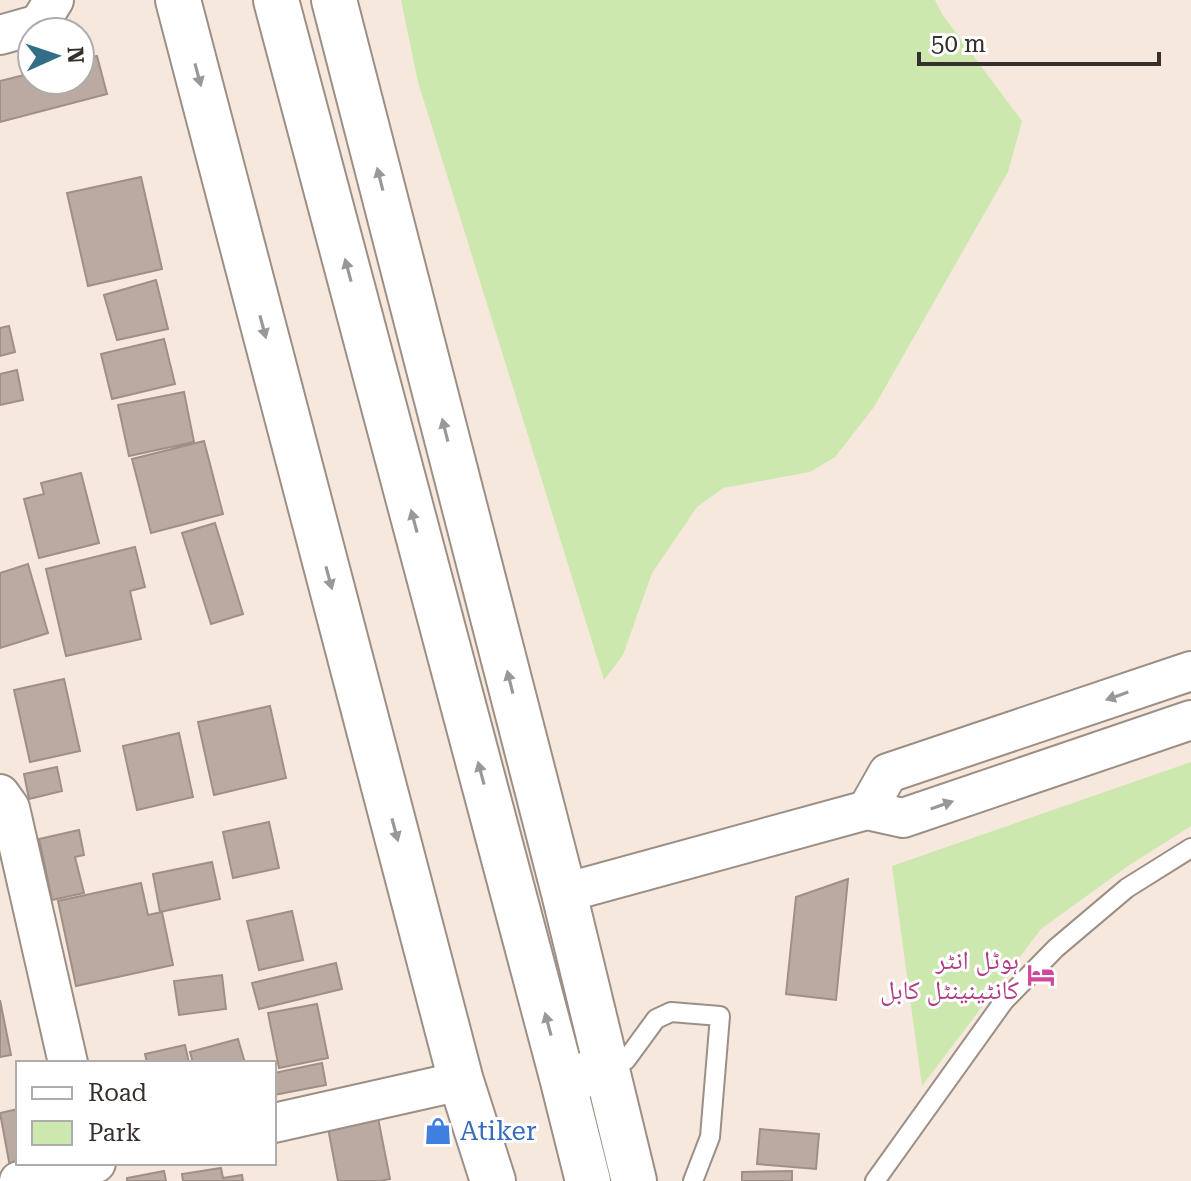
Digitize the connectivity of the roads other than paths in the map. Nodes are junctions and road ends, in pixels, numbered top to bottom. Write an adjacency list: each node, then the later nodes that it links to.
1 (54, 0): 5 (street)
2 (178, 0): 14 (main road, one-way to 14)
3 (276, 0): 15 (main road, one-way to 3)
4 (334, 0): 11 (main road, one-way to 4)
5 (0, 35)
6 (1191, 671): 9 (street, one-way to 9)
7 (1191, 720): 9 (street, one-way to 7)
8 (0, 794): 12 (street)
9 (867, 810): 11 (street)
10 (1191, 848): 23 (lane)
11 (564, 893): 13 (main road)
12 (68, 1061)
13 (606, 1069): 15 (main road); 21 (main road); 22 (lane)
14 (461, 1081): 16 (street); 19 (main road)
15 (563, 1081): 20 (main road)
16 (276, 1123)
17 (94, 1168): 18 (street)
18 (19, 1181)
19 (493, 1181)
20 (588, 1181)
21 (634, 1181)
22 (693, 1181)
23 (875, 1181)

